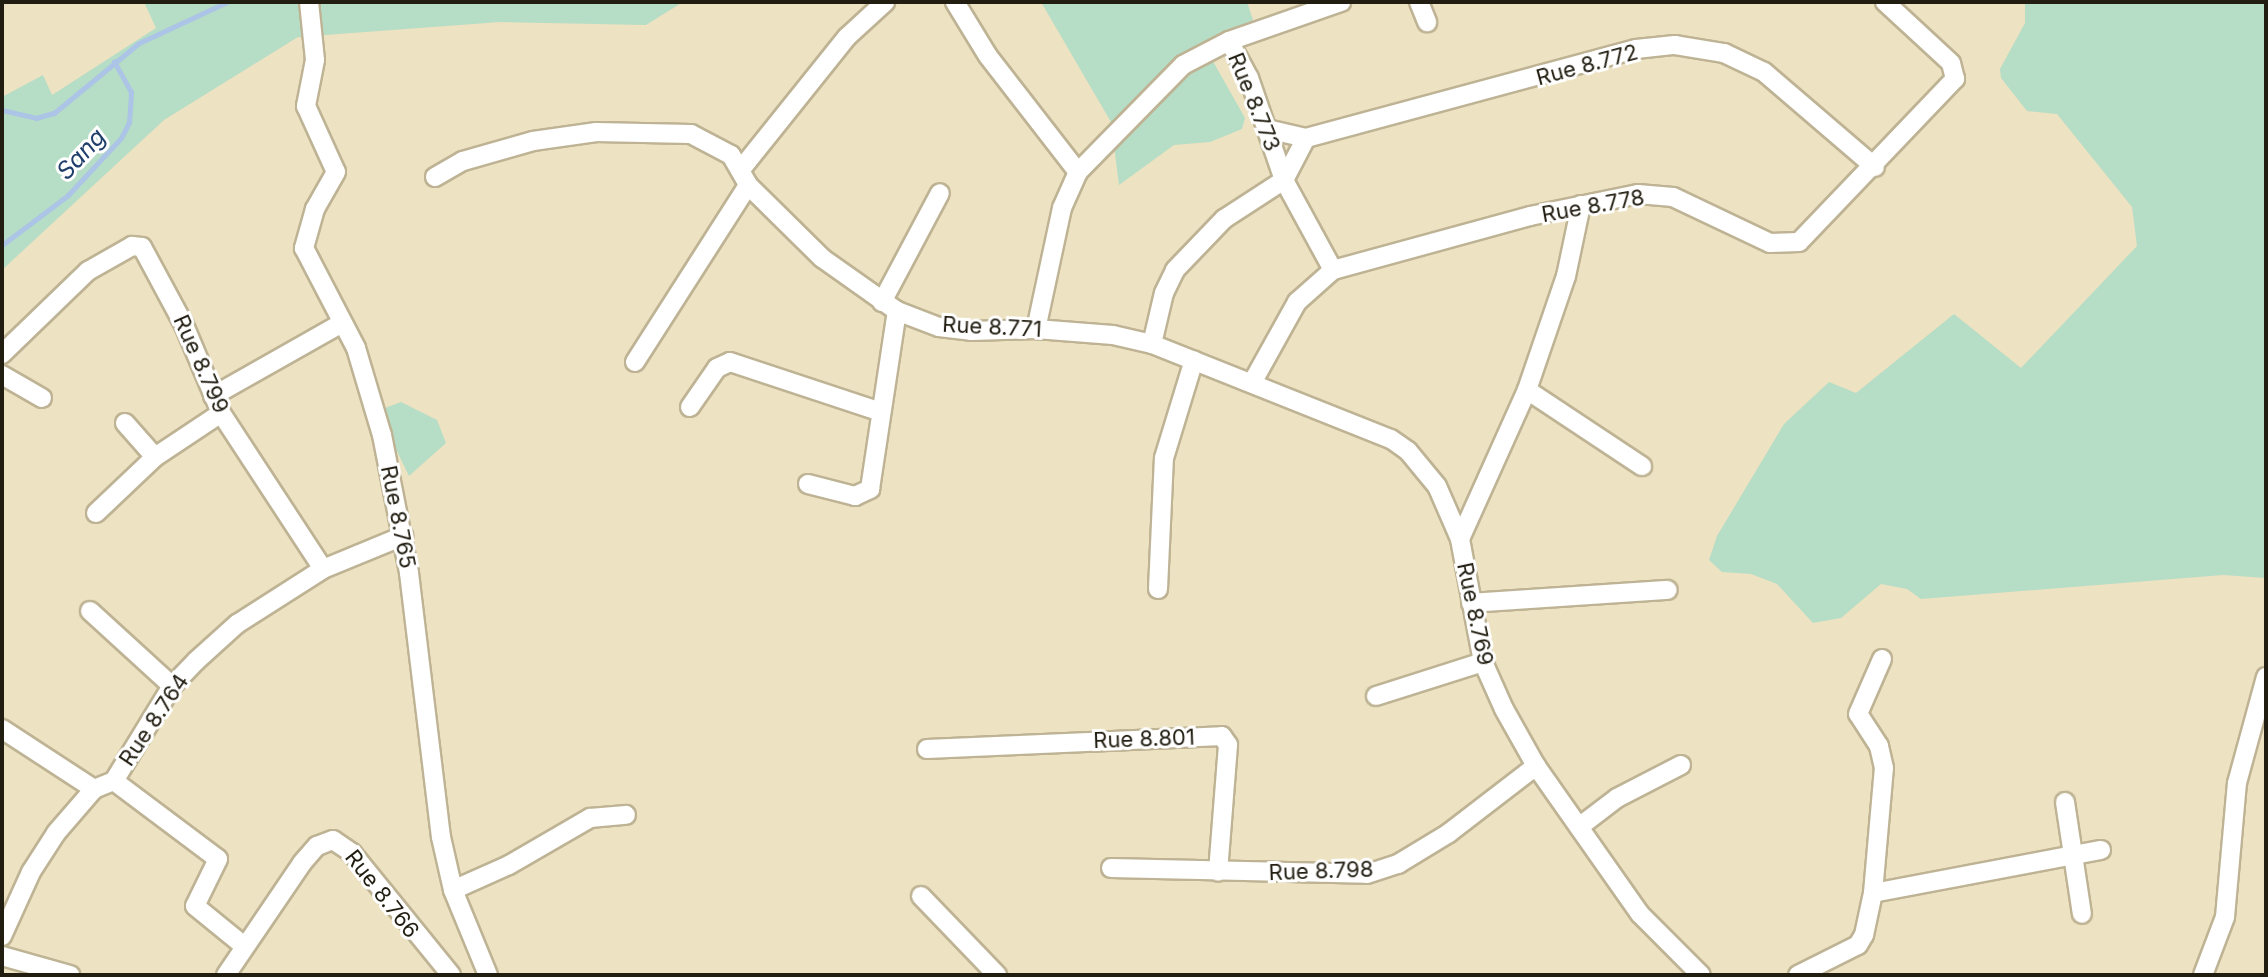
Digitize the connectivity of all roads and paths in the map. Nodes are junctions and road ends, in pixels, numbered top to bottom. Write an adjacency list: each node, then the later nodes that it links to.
1 (309, 2): 21 (street, Rue 8.765)
2 (885, 2): 14 (street)
3 (955, 2): 13 (street)
4 (1341, 2): 9 (street, Rue 8.773)
5 (1419, 2): 8 (street)
6 (1885, 2): 7 (street, Rue 8.778)
7 (1906, 8): 12 (street, Rue 8.778)
8 (1427, 22)
9 (1229, 41): 10 (street, Rue 8.773); 13 (street)
10 (1267, 129): 11 (street, Rue 8.772); 16 (street, Rue 8.773)
11 (1306, 138): 12 (street, Rue 8.772); 16 (street)
12 (1875, 167): 18 (street, Rue 8.778)
13 (1078, 172): 22 (street)
14 (745, 176): 15 (street, Rue 8.771); 20 (street, Rue 8.771); 26 (street)
15 (435, 177)
16 (1284, 180): 19 (street, Rue 8.773); 23 (street)
17 (940, 193): 20 (street)
18 (1581, 205): 19 (street, Rue 8.778); 29 (street, Rue 8.769)
19 (1333, 270): 28 (street, Rue 8.778)
20 (890, 307): 22 (street, Rue 8.771); 33 (street)
21 (342, 323): 31 (street); 39 (street, Rue 8.765)
22 (1036, 329): 23 (street, Rue 8.771)
23 (1152, 344): 25 (street, Rue 8.771)
24 (2, 354): 31 (street, Rue 8.799)
25 (1194, 360): 28 (street, Rue 8.771); 42 (street)
26 (635, 362)
27 (2, 375): 30 (street)
28 (1252, 383): 40 (street, Rue 8.771)
29 (1527, 390): 36 (street); 40 (street, Rue 8.769)
30 (42, 398)
31 (217, 405): 35 (street); 41 (street, Rue 8.799)
32 (690, 407): 33 (street)
33 (878, 411): 37 (street)
34 (125, 423): 35 (street)
35 (155, 457): 38 (street)
36 (1642, 466)
37 (808, 484)
38 (96, 513)
39 (403, 536): 41 (street, Rue 8.764); 64 (street, Rue 8.765)
40 (1460, 539): 44 (street, Rue 8.769)
41 (323, 569): 49 (street, Rue 8.764)
42 (1158, 589)
43 (1668, 590): 44 (street)
44 (1471, 603): 47 (street, Rue 8.769)
45 (90, 611): 49 (street)
46 (1882, 659): 65 (street)
47 (1483, 662): 50 (street); 54 (street, Rue 8.769)
48 (2266, 677): 78 (street)
49 (172, 686): 55 (street, Rue 8.764)
50 (1376, 696)
51 (2, 729): 56 (street)
52 (927, 749): 63 (street, Rue 8.801)
53 (1681, 765): 59 (street)
54 (1536, 766): 59 (street, Rue 8.769); 63 (street, Rue 8.798)
55 (114, 781): 56 (street, Rue 8.764); 69 (street)
56 (94, 789): 68 (street)
57 (2065, 802): 61 (street)
58 (626, 815): 64 (street)
59 (1579, 827): 76 (street, Rue 8.769)
60 (2101, 850): 61 (street)
61 (2074, 852): 65 (street); 67 (street)
62 (1111, 868): 63 (street, Rue 8.798)
63 (1218, 872)
64 (453, 890): 74 (street, Rue 8.765)
65 (1873, 893): 77 (street)
66 (921, 896): 75 (street)
67 (2082, 914)
68 (2, 936)
69 (244, 946): 72 (street, Rue 8.766); 73 (street, Rue 8.766)
70 (2, 956): 71 (street)
71 (70, 975)
72 (226, 975)
73 (451, 975)
74 (488, 975)
75 (997, 975)
76 (1701, 975)
77 (1798, 975)
78 (2203, 975)

